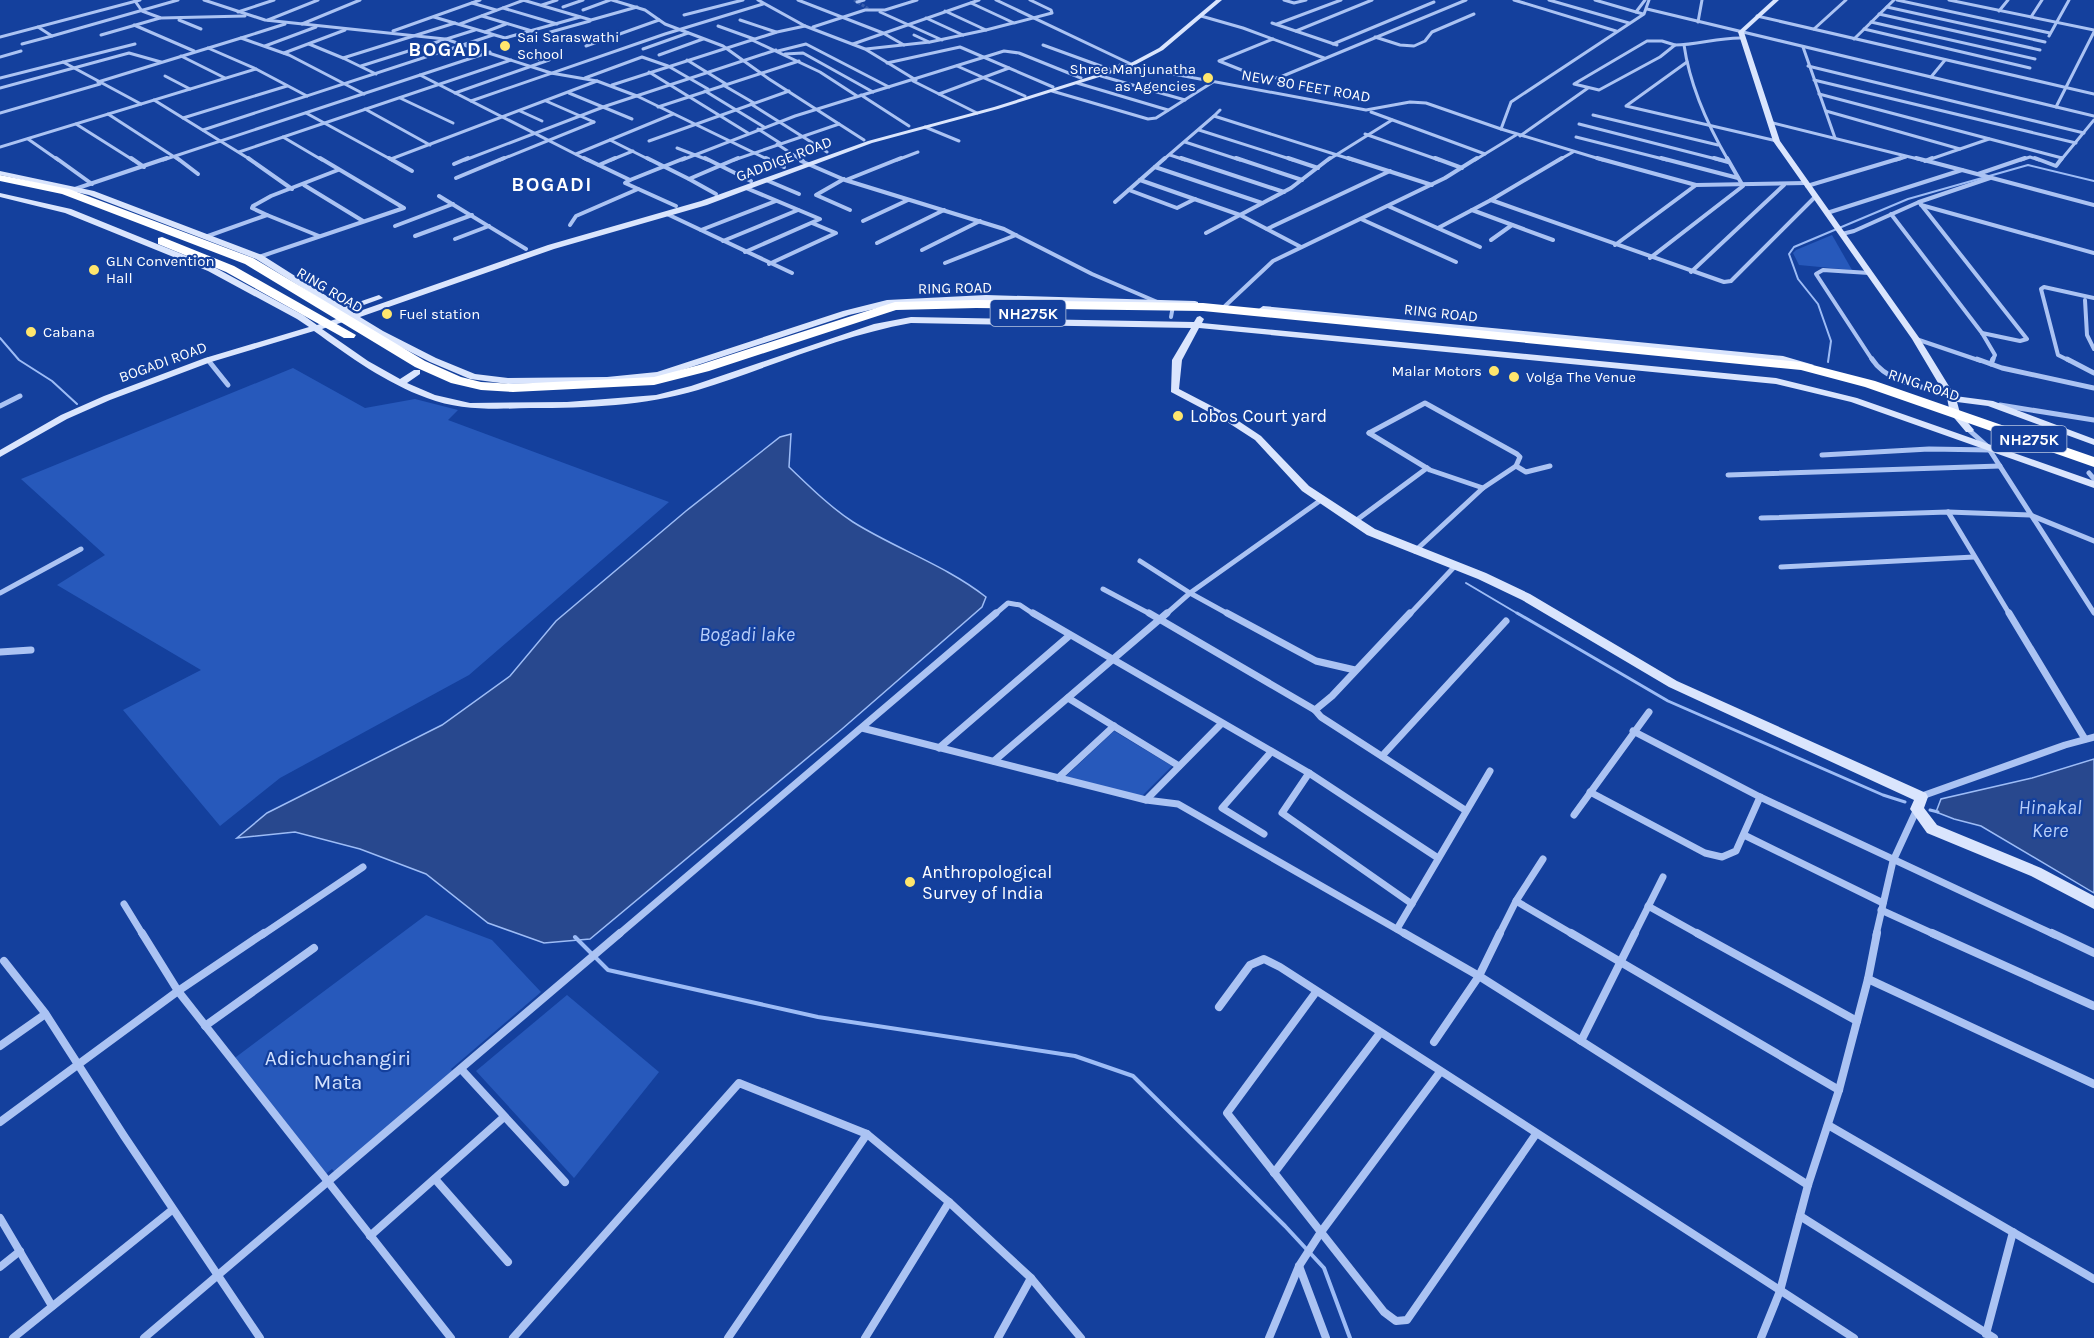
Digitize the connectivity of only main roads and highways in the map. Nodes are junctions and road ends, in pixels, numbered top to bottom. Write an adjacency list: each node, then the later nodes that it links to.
1 (0, 178): 4 (highway, RING ROAD / NH275K)
2 (0, 186): 4 (highway, RING ROAD / NH275K)
3 (1167, 307): 4 (highway, RING ROAD / NH275K); 4 (highway, RING ROAD / NH275K); 5 (highway, RING ROAD / NH275K); 5 (highway, RING ROAD / NH275K)
4 (331, 318)
5 (2093, 472)

